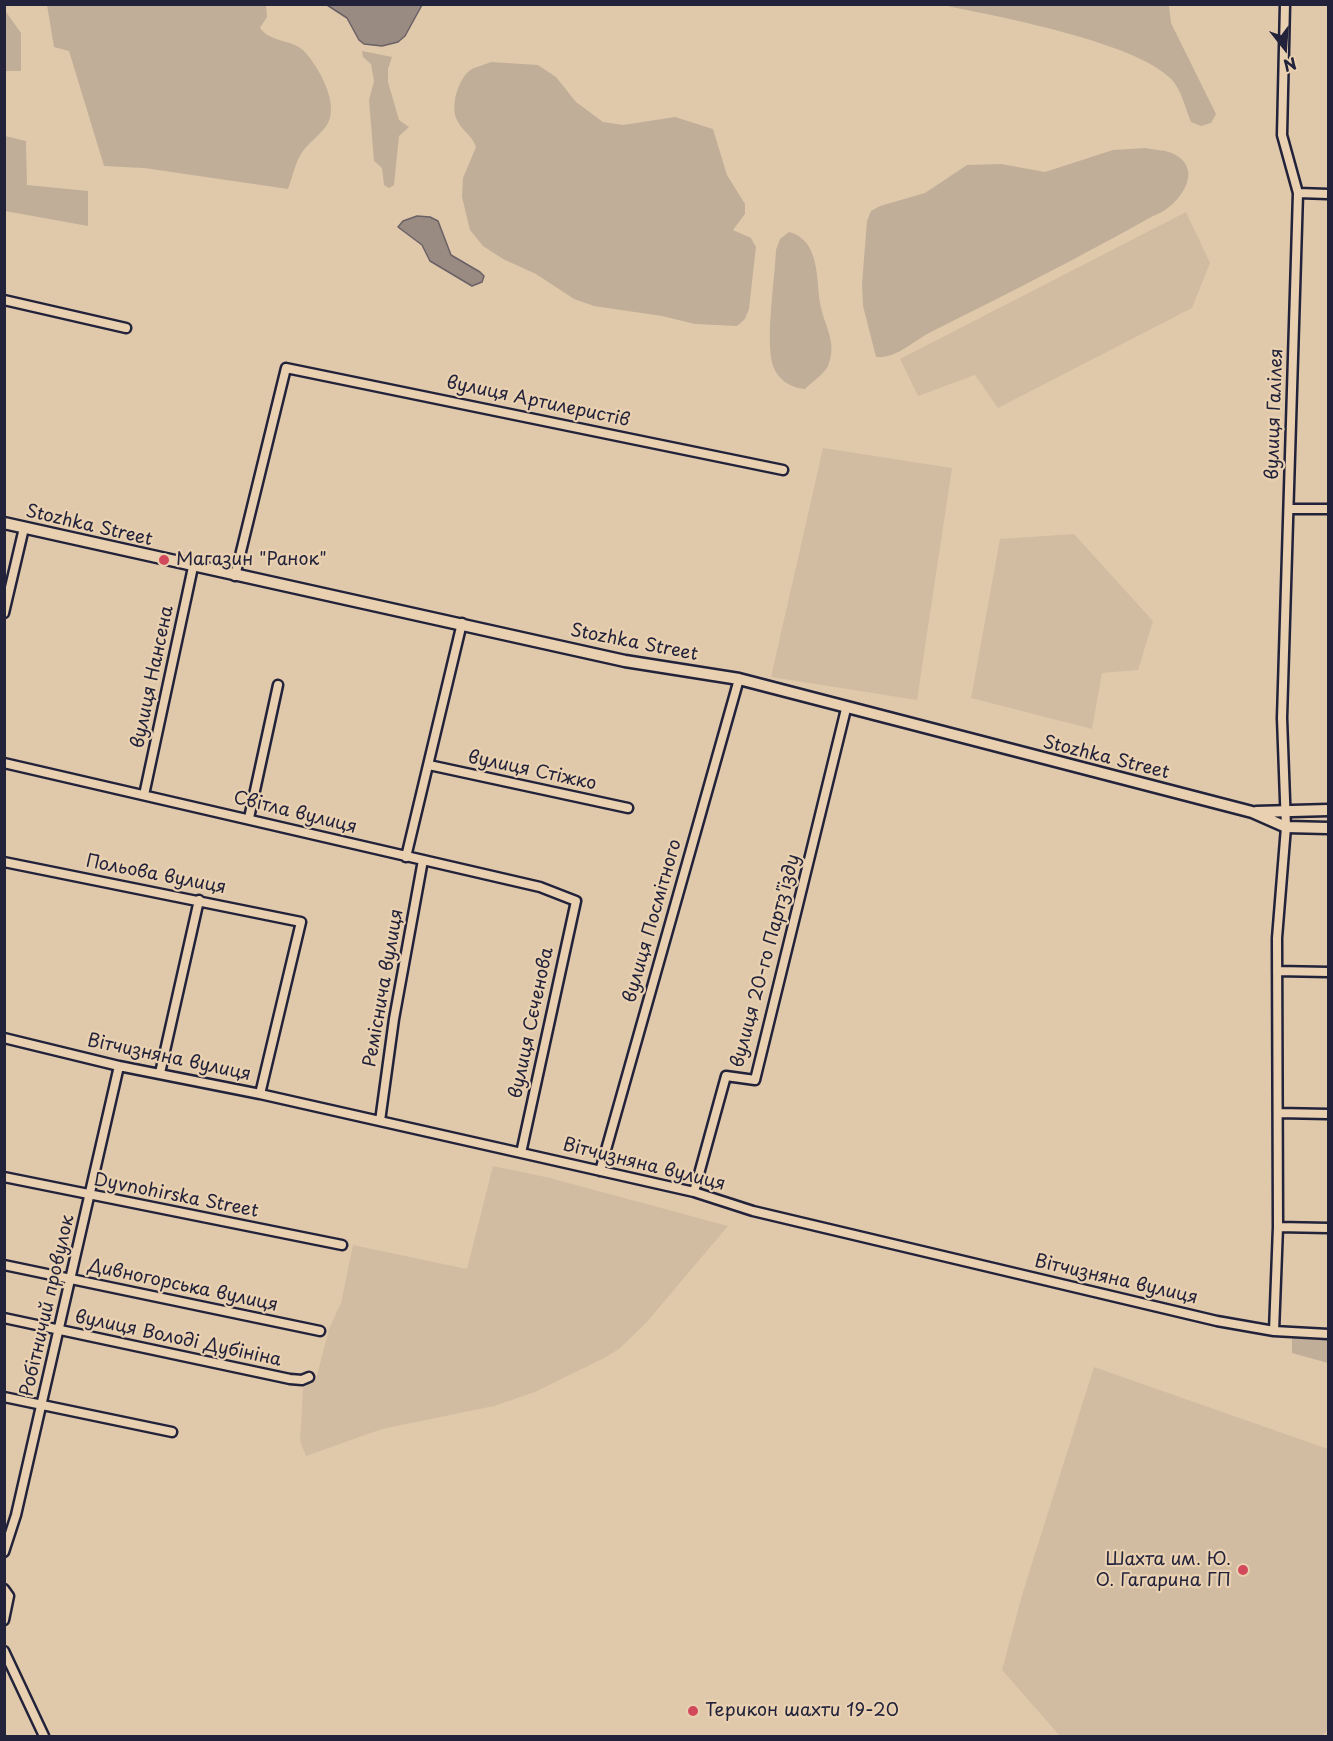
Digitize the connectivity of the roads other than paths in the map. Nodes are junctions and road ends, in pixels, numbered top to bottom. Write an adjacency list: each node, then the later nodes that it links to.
1 (1285, 4): 2 (street, вулиця Галілея)
2 (1298, 193): 3 (street); 7 (street, вулиця Галілея)
3 (1329, 194)
4 (4, 300): 5 (street)
5 (126, 328)
6 (783, 470): 12 (street, вулиця Артилеристів)
7 (1289, 509): 8 (street); 22 (street, вулиця Галілея)
8 (1329, 509)
9 (4, 523): 10 (street, Stozhka Street)
10 (24, 528): 11 (street, Stozhka Street); 13 (street)
11 (193, 567): 12 (street, Stozhka Street); 20 (street, вулиця Нансена)
12 (235, 576): 14 (street, Stozhka Street)
13 (4, 613)
14 (462, 623): 15 (street, Stozhka Street); 19 (street)
15 (739, 680): 17 (street, Stozhka Street); 43 (street, вулиця Посмітного)
16 (278, 685): 25 (street)
17 (846, 709): 24 (street, Stozhka Street); 45 (street, вулиця 20-го Партз'їзду)
18 (4, 763): 20 (street, Світла вулиця)
19 (429, 765): 21 (street, вулиця Стіжко); 28 (street)
20 (144, 795): 25 (street, Світла вулиця)
21 (628, 808)
22 (1285, 810): 23 (street, Stozhka Street); 24 (street, Stozhka Street); 26 (street, вулиця Галілея)
23 (1329, 810)
24 (1252, 812): 26 (street, Stozhka Street)
25 (249, 818): 28 (street, Світла вулиця)
26 (1286, 827): 27 (street, Stozhka Street); 33 (street, вулиця Галілея)
27 (1329, 828)
28 (406, 857): 29 (street, Світла вулиця)
29 (423, 860): 32 (street, Світла вулиця); 41 (street, Реміснича вулиця)
30 (4, 862): 31 (street, Польова вулиця)
31 (199, 900): 37 (street); 38 (street, Польова вулиця)
32 (576, 901): 42 (street, вулиця Сєченова)
33 (1277, 971): 34 (street); 39 (street, вулиця Галілея)
34 (1329, 972)
35 (4, 1038): 36 (street, Вітчизняна вулиця)
36 (119, 1066): 37 (street, Вітчизняна вулиця); 46 (street, Робітничий провулок)
37 (160, 1073): 38 (street, Вітчизняна вулиця)
38 (260, 1094): 41 (street, Вітчизняна вулиця)
39 (1278, 1113): 40 (street); 47 (street, вулиця Галілея)
40 (1329, 1114)
41 (380, 1121): 42 (street, Вітчизняна вулиця)
42 (521, 1153): 43 (street, Вітчизняна вулиця)
43 (600, 1171): 45 (street, Вітчизняна вулиця)
44 (4, 1177): 46 (street, Dyvnohirska Street)
45 (694, 1192): 55 (street, Вітчизняна вулиця)
46 (90, 1196): 49 (street, Dyvnohirska Street); 51 (street, Робітничий провулок)
47 (1278, 1227): 48 (street); 55 (street, вулиця Галілея)
48 (1329, 1228)
49 (342, 1245)
50 (4, 1265): 51 (street, Дивногорська вулиця)
51 (70, 1279): 53 (street, Робітничий провулок); 54 (street, Дивногорська вулиця)
52 (4, 1318): 53 (street, вулиця Володі Дубініна)
53 (59, 1330): 57 (street, вулиця Володі Дубініна); 59 (street, Робітничий провулок)
54 (320, 1331)
55 (1274, 1331): 56 (street, Вітчизняна вулиця)
56 (1329, 1334)
57 (309, 1377)
58 (4, 1397): 59 (street)
59 (42, 1405): 60 (street); 61 (street, Робітничий провулок)
60 (172, 1432)
61 (5, 1547)
62 (4, 1589): 63 (street)
63 (4, 1620)
64 (4, 1651): 65 (street)
65 (44, 1737)

